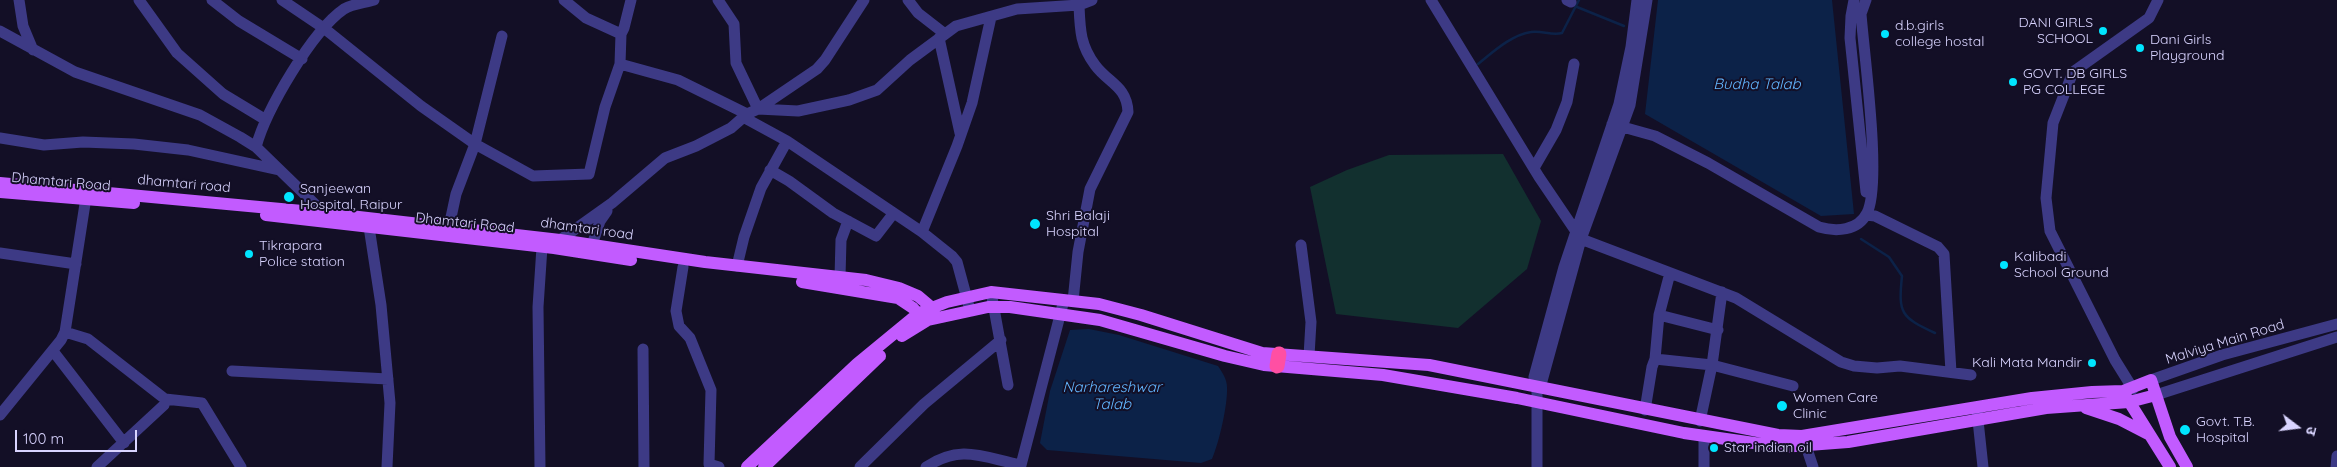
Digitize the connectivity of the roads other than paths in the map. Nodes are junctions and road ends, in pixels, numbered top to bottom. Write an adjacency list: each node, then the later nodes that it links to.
1 (18, 0): 27 (street)
2 (140, 0): 32 (street)
3 (212, 0): 28 (street)
4 (282, 0): 21 (street)
5 (564, 0): 23 (street)
6 (631, 0): 23 (street)
7 (718, 0): 31 (street)
8 (864, 0): 31 (street)
9 (908, 0): 26 (street)
10 (1092, 0): 19 (street)
11 (1431, 0): 39 (street)
12 (1637, 0): 33 (street)
13 (1647, 0): 33 (street)
14 (1854, 0): 50 (street)
15 (1866, 0): 47 (street)
16 (2158, 0): 93 (street)
17 (368, 1): 21 (street)
18 (1027, 4): 19 (street); 20 (street)
19 (1079, 5): 67 (street)
20 (991, 17): 26 (street); 34 (street)
21 (325, 29): 28 (street); 37 (street)
22 (0, 31): 24 (street); 27 (street)
23 (621, 34): 29 (street)
24 (0, 36)
25 (502, 36): 37 (street)
26 (942, 36): 31 (street); 34 (street)
27 (33, 50): 38 (street)
28 (302, 58): 32 (street)
29 (620, 64): 31 (street); 37 (street)
30 (1574, 64): 39 (street)
31 (749, 114): 36 (street); 45 (street)
32 (266, 120): 38 (street)
33 (1617, 126): 50 (street); 54 (street)
34 (961, 135): 53 (street)
35 (0, 138): 40 (street)
36 (787, 141): 41 (street); 46 (street)
37 (474, 144): 52 (street)
38 (256, 147): 40 (street)
39 (1534, 168): 54 (street)
40 (279, 170): 48 (street)
41 (770, 170): 49 (street); 60 (street)
42 (0, 183): 44 (main road, dhamtari road)
43 (0, 192): 44 (main road, Dhamtari Road)
44 (87, 195): 48 (main road, dhamtari road); 59 (street)
45 (612, 203): 55 (street); 56 (street)
46 (893, 214): 49 (street); 53 (street)
47 (1866, 215): 50 (street); 86 (street)
48 (323, 217): 51 (main road, Dhamtari Road); 52 (main road, dhamtari road)
49 (848, 221): 63 (street)
50 (1856, 225)
51 (369, 228): 52 (main road, Dhamtari Road); 88 (street)
52 (448, 232): 55 (main road, dhamtari road); 55 (main road, Dhamtari Road)
53 (922, 232): 66 (street)
54 (1578, 234): 62 (street); 92 (street)
55 (552, 245): 56 (main road, dhamtari road); 61 (main road, Dhamtari Road); 110 (street)
56 (592, 245): 60 (main road, dhamtari road)
57 (1301, 245): 81 (street)
58 (0, 253): 59 (street)
59 (76, 264): 76 (street)
60 (737, 266): 63 (main road, dhamtari road)
61 (683, 267): 73 (main road, Dhamtari Road); 112 (street)
62 (1670, 273): 65 (street); 72 (street)
63 (840, 277): 70 (main road, dhamtari road)
64 (991, 292): 66 (main road); 67 (main road); 68 (street)
65 (1722, 292): 75 (street); 86 (street)
66 (968, 297): 69 (street); 70 (main road)
67 (1068, 300): 71 (street); 83 (main road)
68 (994, 307): 69 (main road); 71 (main road); 78 (street)
69 (970, 310): 70 (main road)
70 (933, 313): 73 (main road)
71 (1060, 314): 83 (main road); 116 (street)
72 (1660, 315): 75 (street); 82 (street)
73 (921, 318): 113 (main road); 114 (main road)
74 (2337, 324): 89 (street, Malviya Main Road)
75 (1718, 330): 84 (street)
76 (65, 332): 80 (street); 95 (street)
77 (2337, 337): 94 (street)
78 (1001, 340): 90 (street); 115 (street)
79 (643, 349): 111 (street)
80 (53, 351): 99 (street); 104 (street)
81 (1309, 356): 83 (main road); 92 (main road)
82 (1655, 359): 84 (street); 98 (street)
83 (1278, 360): 96 (main road)
84 (1712, 365): 91 (street); 101 (street)
85 (232, 371): 88 (street)
86 (1952, 372): 87 (street)
87 (1971, 375)
88 (388, 379): 109 (street)
89 (2151, 380): 93 (main road, Malviya Main Road); 94 (main road)
90 (1008, 385)
91 (1793, 386)
92 (1537, 387): 96 (street); 98 (main road)
93 (2128, 394): 94 (main road); 97 (main road); 100 (main road); 102 (main road)
94 (2156, 394): 122 (main road)
95 (165, 399): 104 (street); 108 (street)
96 (1536, 402): 103 (main road); 117 (street)
97 (2078, 406): 100 (main road); 102 (main road)
98 (1645, 410): 101 (main road)
99 (2, 411)
100 (1978, 413): 101 (main road); 105 (main road); 120 (street)
101 (1700, 421)
102 (2150, 435): 121 (main road)
103 (1704, 436): 105 (main road); 118 (street)
104 (124, 443): 107 (street)
105 (1806, 446): 119 (street)
106 (2337, 456): 123 (street)
107 (106, 465)
108 (241, 467)
109 (387, 467)
110 (540, 467)
111 (644, 467)
112 (719, 467)
113 (747, 467)
114 (764, 467)
115 (860, 467)
116 (926, 467)
117 (1537, 467)
118 (1704, 467)
119 (1813, 467)
120 (1982, 467)
121 (2170, 467)
122 (2187, 467)
123 (2336, 467)

